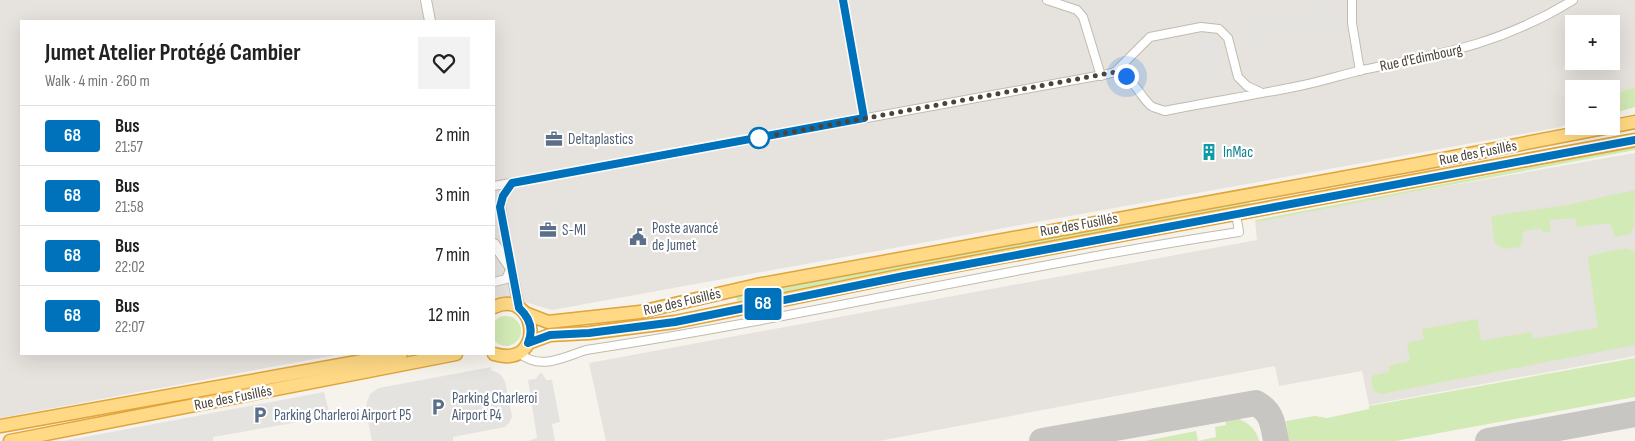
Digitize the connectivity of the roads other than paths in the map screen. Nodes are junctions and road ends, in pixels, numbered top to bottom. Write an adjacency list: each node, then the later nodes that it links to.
1 (426, 0): 6 (street)
2 (843, 0): 11 (street)
3 (1047, 0): 9 (street)
4 (1352, 0): 7 (street)
5 (1574, 0): 7 (street, Rue d'Edimbourg)
6 (430, 20)
7 (1360, 71): 10 (street, Rue d'Edimbourg)
8 (1115, 72): 9 (street); 10 (street, Rue d'Edimbourg); 10 (street)
9 (1101, 76): 11 (street)
10 (1260, 92)
11 (864, 118): 14 (street)
12 (1635, 122): 21 (highway, Rue des Fusillés)
13 (1635, 140): 16 (highway, Rue des Fusillés)
14 (512, 183): 15 (street); 18 (street)
15 (495, 186)
16 (1236, 214): 22 (highway, Rue des Fusillés); 22 (street)
17 (495, 245): 18 (street)
18 (511, 268): 19 (street); 21 (street)
19 (495, 282)
20 (495, 307): 21 (highway, Rue des Fusillés)
21 (522, 311): 22 (highway)
22 (524, 348): 23 (highway, Rue des Fusillés)
23 (495, 354)
24 (395, 355): 28 (highway, Rue des Fusillés)
25 (452, 355): 26 (highway, Rue des Fusillés)
26 (442, 358): 27 (highway); 29 (highway, Rue des Fusillés)
27 (374, 382)
28 (0, 426)
29 (10, 441)

